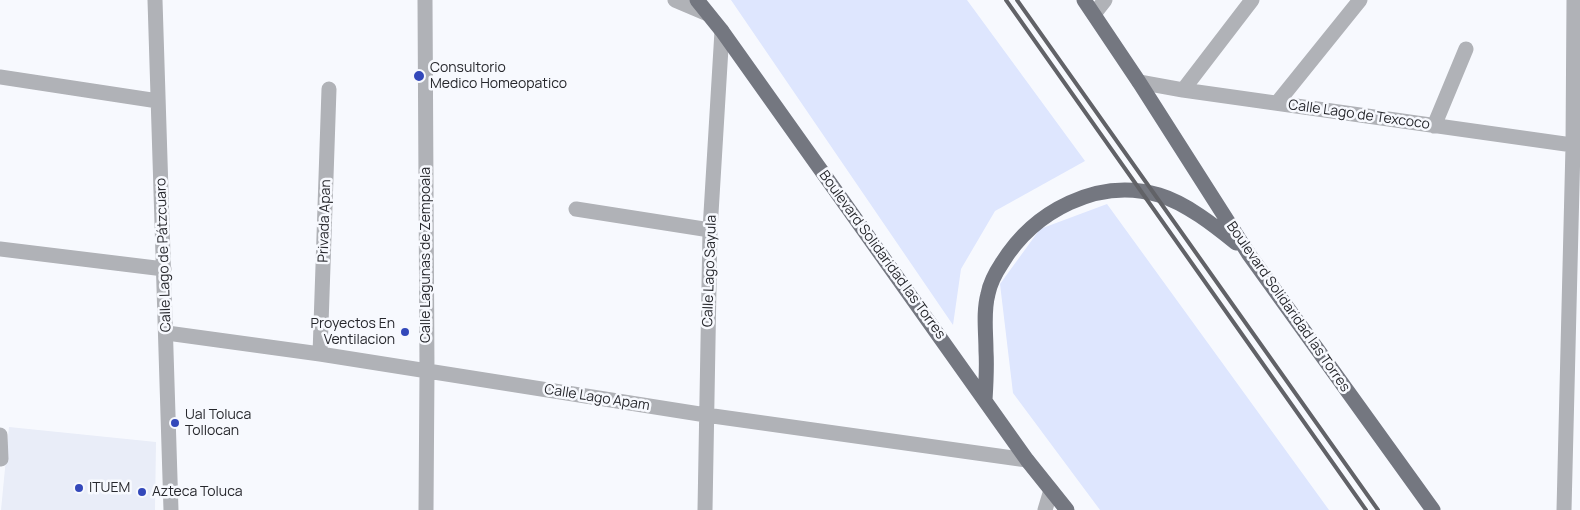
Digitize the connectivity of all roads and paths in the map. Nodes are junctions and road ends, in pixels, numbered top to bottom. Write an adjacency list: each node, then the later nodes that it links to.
1 (155, 0): 18 (street, Calle Lago de Pátzcuaro)
2 (425, 0): 29 (street, Calle Lagunas de Zempoala)
3 (675, 0): 10 (street)
4 (697, 0): 10 (main road, Boulevard Solidaridad las Torres)
5 (1084, 0): 11 (main road, Boulevard Solidaridad las Torres)
6 (1105, 0): 11 (street)
7 (1252, 0): 17 (street)
8 (1360, 0): 19 (street)
9 (1574, 0): 21 (street)
10 (708, 14): 12 (main road, Boulevard Solidaridad las Torres)
11 (1094, 14): 15 (main road, Boulevard Solidaridad las Torres)
12 (722, 31): 23 (street, Calle Lago Sayula); 30 (main road, Boulevard Solidaridad las Torres)
13 (1466, 50): 20 (street)
14 (0, 77): 18 (street)
15 (1139, 82): 17 (street, Calle Lago de Texcoco); 25 (main road, Boulevard Solidaridad las Torres)
16 (329, 89): 28 (street, Privada Apan)
17 (1183, 90): 19 (street, Calle Lago de Texcoco)
18 (158, 101): 26 (street, Calle Lago de Pátzcuaro)
19 (1277, 103): 20 (street, Calle Lago de Texcoco)
20 (1434, 126): 21 (street, Calle Lago de Texcoco)
21 (1576, 146): 42 (street)
22 (576, 209): 23 (street)
23 (710, 230): 31 (street, Calle Lago Sayula)
24 (0, 249): 26 (street)
25 (1248, 253): 30 (main road); 41 (main road, Boulevard Solidaridad las Torres)
26 (164, 269): 27 (street, Calle Lago de Pátzcuaro)
27 (167, 333): 28 (street, Calle Lago Apam); 36 (street, Calle Lago de Pátzcuaro)
28 (320, 354): 29 (street, Calle Lago Apam)
29 (427, 370): 31 (street, Calle Lago Apam); 37 (street, Calle Lagunas de Zempoala)
30 (986, 400): 34 (main road, Boulevard Solidaridad las Torres)
31 (706, 416): 34 (street, Calle Lago Apam); 38 (street, Calle Lago Sayula)
32 (0, 434): 33 (street)
33 (1, 459)
34 (1027, 460): 35 (main road, Boulevard Solidaridad las Torres)
35 (1051, 490): 39 (street); 40 (main road, Boulevard Solidaridad las Torres)
36 (171, 510)
37 (426, 510)
38 (704, 510)
39 (1046, 510)
40 (1067, 510)
41 (1433, 510)
42 (1564, 510)

